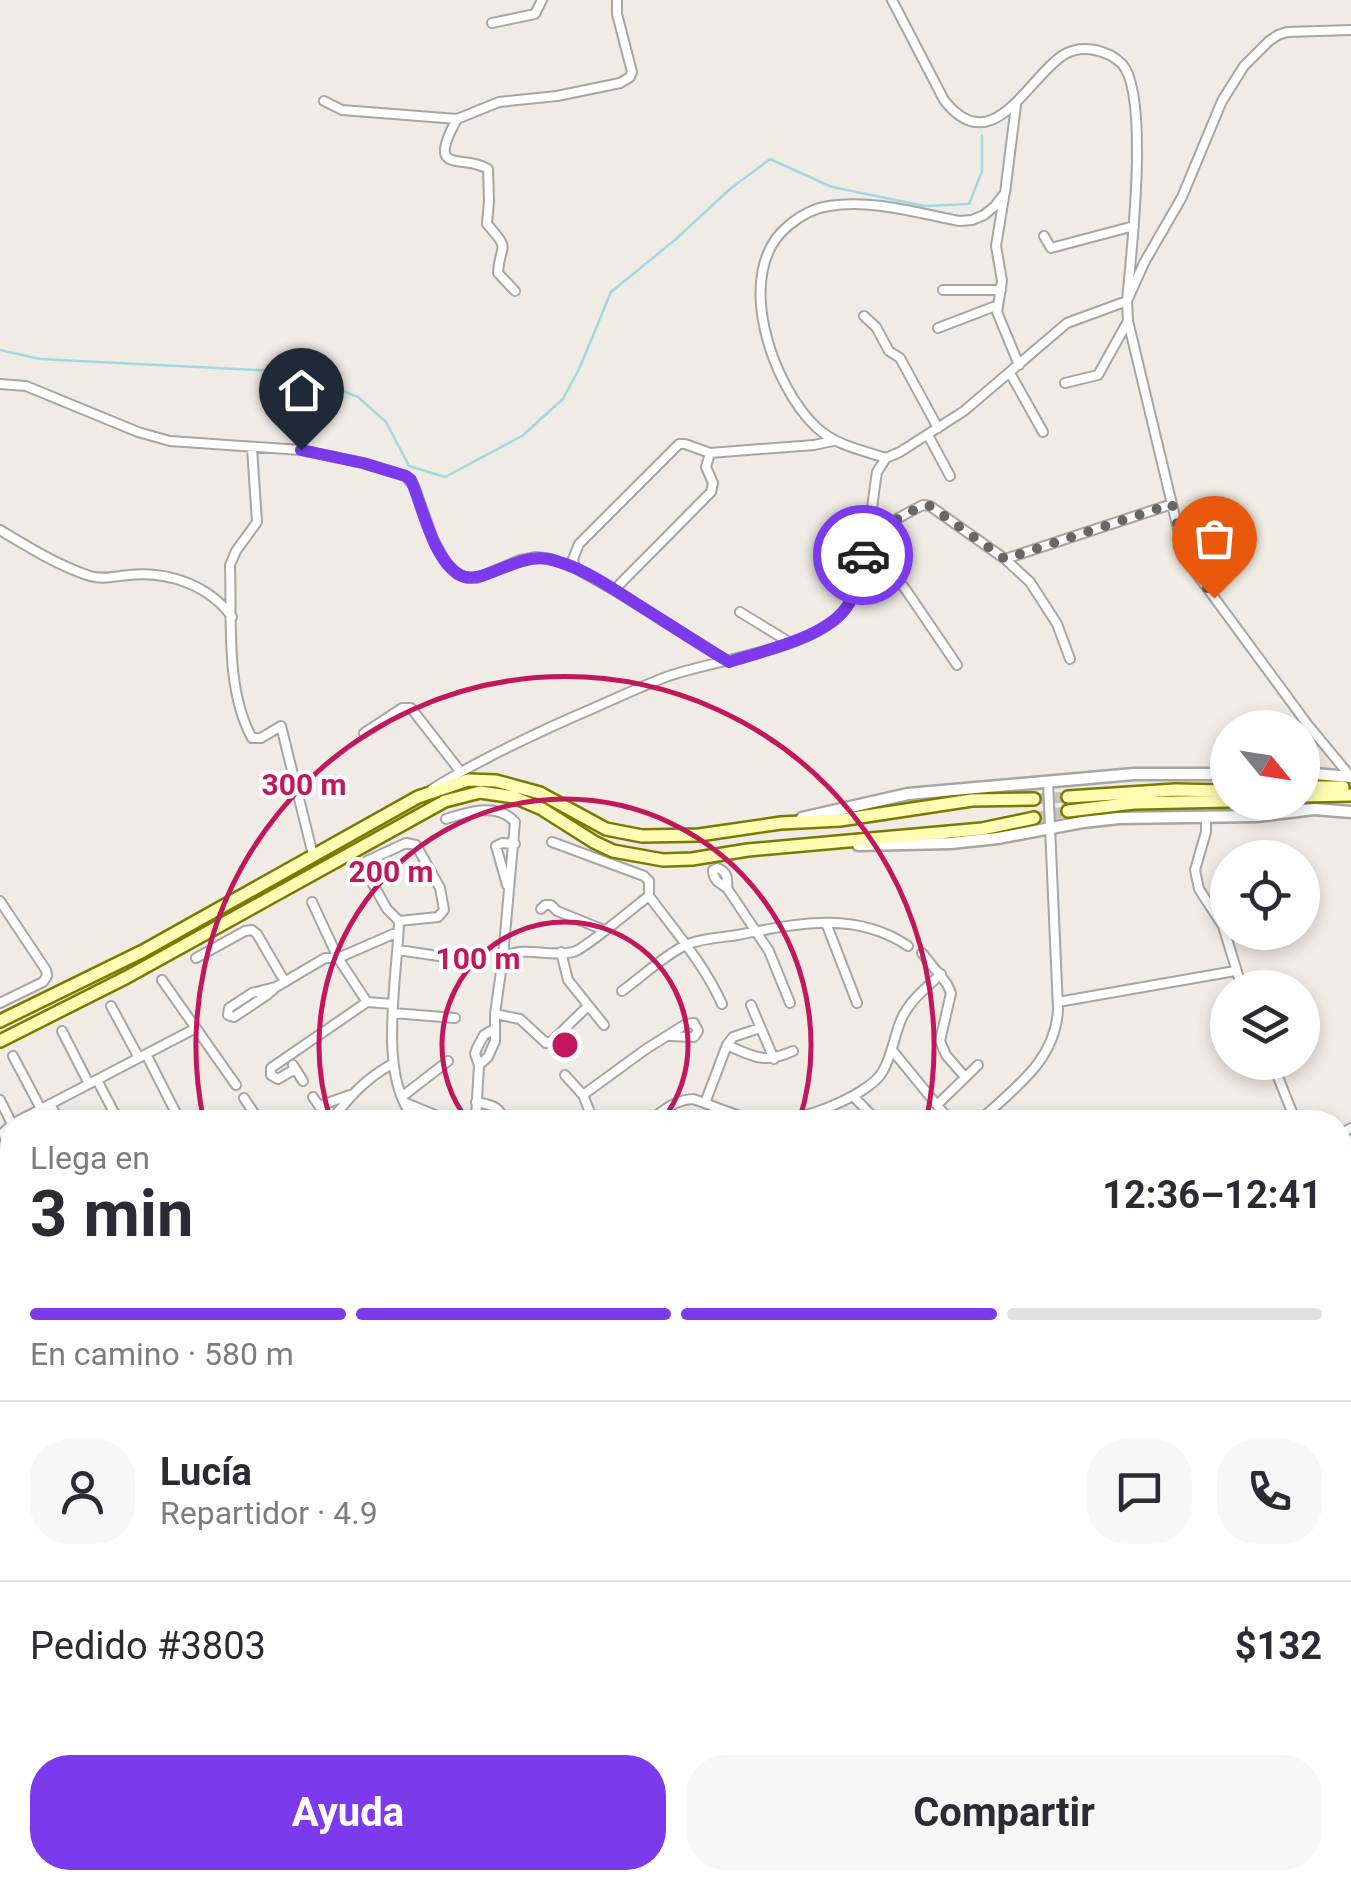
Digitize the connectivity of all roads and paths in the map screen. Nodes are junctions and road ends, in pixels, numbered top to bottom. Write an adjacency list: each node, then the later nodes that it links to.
1 (542, 0): 4 (street)
2 (616, 0): 8 (street)
3 (892, 0): 7 (street)
4 (492, 23)
5 (1351, 30): 15 (street)
6 (324, 101): 8 (street)
7 (1016, 105): 9 (street); 10 (street)
8 (457, 119): 14 (street)
9 (1005, 193): 13 (street); 27 (street)
10 (1134, 226): 11 (street); 15 (street)
11 (1044, 236)
12 (943, 290): 13 (street)
13 (1002, 290): 16 (street)
14 (515, 292)
15 (1127, 300): 18 (street); 20 (street)
16 (998, 304): 19 (street); 20 (street)
17 (864, 316): 24 (street)
18 (1128, 321): 22 (street); 32 (street)
19 (938, 328)
20 (1019, 365): 21 (street)
21 (1010, 373): 24 (street); 25 (street)
22 (1065, 383)
23 (0, 384): 28 (street)
24 (938, 428): 26 (street)
25 (1044, 432)
26 (928, 435): 30 (street); 31 (street)
27 (833, 441): 29 (street); 30 (street)
28 (252, 448): 36 (street); 39 (street)
29 (710, 453): 36 (street); 37 (street)
30 (886, 458): 34 (street)
31 (950, 476)
32 (1172, 504): 35 (street); 49 (street)
33 (0, 530): 39 (street)
34 (867, 538): 35 (street); 40 (street); 43 (street)
35 (1005, 559): 41 (street)
36 (575, 568): 37 (street)
37 (614, 590): 42 (street)
38 (740, 612): 40 (street)
39 (232, 617): 67 (street)
40 (790, 642): 42 (street)
41 (1070, 659)
42 (729, 662): 45 (street)
43 (957, 665)
44 (364, 733): 45 (street)
45 (460, 772): 53 (street)
46 (1210, 774): 48 (street)
47 (1320, 778): 49 (street)
48 (1048, 780): 62 (street); 63 (street)
49 (1349, 785): 50 (main road); 52 (main road)
50 (1320, 787)
51 (1210, 791): 54 (main road)
52 (1320, 792)
53 (418, 797): 62 (main road); 67 (main road)
54 (1068, 797)
55 (1034, 799): 62 (main road)
56 (1210, 801): 57 (main road)
57 (1068, 811)
58 (1351, 812): 60 (street)
59 (1034, 818): 66 (main road)
60 (1206, 819): 63 (street); 88 (street)
61 (446, 820): 65 (street)
62 (781, 824)
63 (1048, 828): 66 (street); 97 (street)
64 (552, 842): 70 (street)
65 (514, 844): 69 (street); 69 (street)
66 (817, 845): 95 (main road)
67 (313, 855): 92 (main road)
68 (727, 888): 78 (street)
69 (508, 890): 84 (street)
70 (649, 896): 76 (street); 79 (street)
71 (0, 901): 98 (street)
72 (312, 902): 86 (street)
73 (557, 911): 76 (street)
74 (398, 921): 74 (street); 77 (street)
75 (826, 923): 78 (street); 80 (street); 100 (street)
76 (604, 930): 82 (street)
77 (398, 932): 81 (street); 86 (street)
78 (756, 932): 79 (street); 99 (street)
79 (686, 945): 94 (street); 101 (street)
80 (908, 946)
81 (398, 950): 87 (street); 105 (street)
82 (561, 952): 84 (street); 103 (street)
83 (922, 953): 89 (street)
84 (503, 957): 106 (street)
85 (196, 958): 93 (street)
86 (338, 958): 93 (street); 96 (street)
87 (459, 958)
88 (1235, 970)
89 (941, 974): 117 (street); 129 (street)
90 (1210, 975): 97 (street)
91 (162, 980): 110 (street)
92 (83, 982): 95 (main road); 108 (main road)
93 (280, 984): 93 (street)
94 (622, 991)
95 (89, 997): 115 (main road)
96 (367, 1002): 105 (street); 121 (street)
97 (1058, 1002): 164 (street)
98 (0, 1003)
99 (790, 1003)
100 (857, 1003)
101 (722, 1004)
102 (111, 1006): 120 (street)
103 (588, 1006): 106 (street); 109 (street)
104 (752, 1006): 111 (street)
105 (393, 1009): 107 (street); 124 (street)
106 (495, 1014): 112 (street)
107 (455, 1018)
108 (0, 1021)
109 (604, 1025)
110 (196, 1028): 120 (street); 133 (street)
111 (760, 1028): 116 (street); 122 (street)
112 (494, 1030): 125 (street); 125 (street)
113 (62, 1031): 131 (street)
114 (669, 1036): 135 (street)
115 (0, 1041)
116 (727, 1045): 122 (street); 141 (street)
117 (892, 1050): 136 (street); 144 (street)
118 (793, 1051): 122 (street)
119 (13, 1056): 145 (street)
120 (142, 1056): 131 (street); 149 (street)
121 (288, 1056): 127 (street); 127 (street)
122 (774, 1059)
123 (448, 1061): 139 (street)
124 (392, 1064): 134 (street); 139 (street)
125 (479, 1065): 140 (street)
126 (978, 1066): 129 (street)
127 (295, 1069): 132 (street)
128 (566, 1075): 135 (street)
129 (965, 1078): 144 (street)
130 (1279, 1080): 165 (street)
131 (93, 1082): 145 (street); 148 (street)
132 (303, 1082)
133 (236, 1084)
134 (350, 1094): 142 (street); 152 (street)
135 (583, 1094): 158 (street)
136 (853, 1096): 161 (street); 162 (street)
137 (313, 1097): 142 (street)
138 (244, 1098): 150 (street)
139 (404, 1100): 143 (street); 153 (street)
140 (476, 1102): 156 (street); 157 (street)
141 (706, 1103): 159 (street); 160 (street)
142 (319, 1106): 151 (street)
143 (418, 1106): 154 (street); 155 (street)
144 (937, 1106): 163 (street)
145 (46, 1107): 146 (street); 147 (street)
146 (40, 1110)
147 (49, 1110)
148 (111, 1110)
149 (174, 1110)
150 (252, 1110)
151 (322, 1110)
152 (339, 1110)
153 (409, 1110)
154 (417, 1110)
155 (427, 1110)
156 (477, 1110)
157 (500, 1110)
158 (589, 1110)
159 (664, 1110)
160 (723, 1110)
161 (817, 1110)
162 (866, 1110)
163 (941, 1110)
164 (992, 1110)
165 (1291, 1110)

